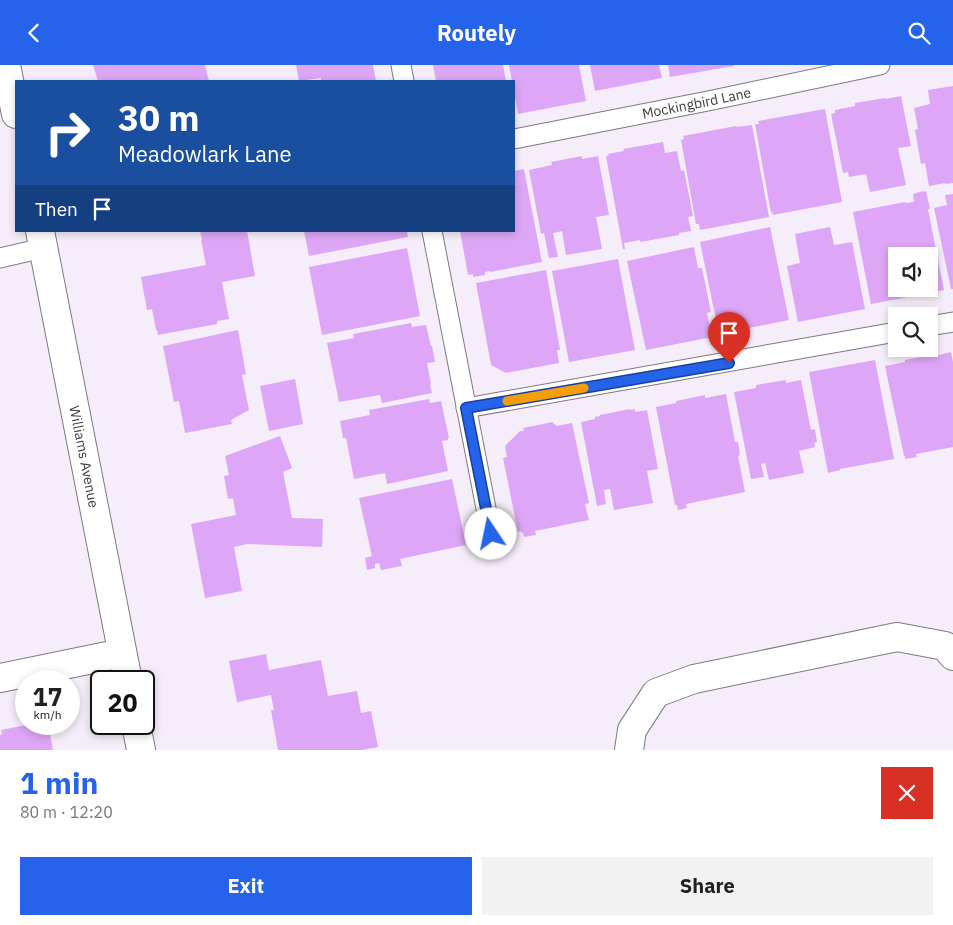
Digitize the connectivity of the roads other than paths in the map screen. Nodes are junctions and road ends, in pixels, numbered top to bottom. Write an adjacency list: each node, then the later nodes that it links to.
1 (6, 65): 5 (street)
2 (401, 65): 4 (lane)
3 (880, 65): 6 (lane, Mockingbird Lane)
4 (404, 80)
5 (15, 109)
6 (515, 139)
7 (432, 232): 13 (lane)
8 (41, 240): 9 (lane); 15 (street, Williams Avenue)
9 (0, 258)
10 (953, 322): 11 (lane)
11 (938, 324)
12 (888, 333): 13 (lane)
13 (466, 408): 14 (lane)
14 (491, 534)
15 (122, 653): 17 (street, Williams Avenue); 18 (street)
16 (953, 656): 21 (street)
17 (126, 670)
18 (0, 678)
19 (138, 735): 20 (street)
20 (141, 750)
21 (629, 750)

